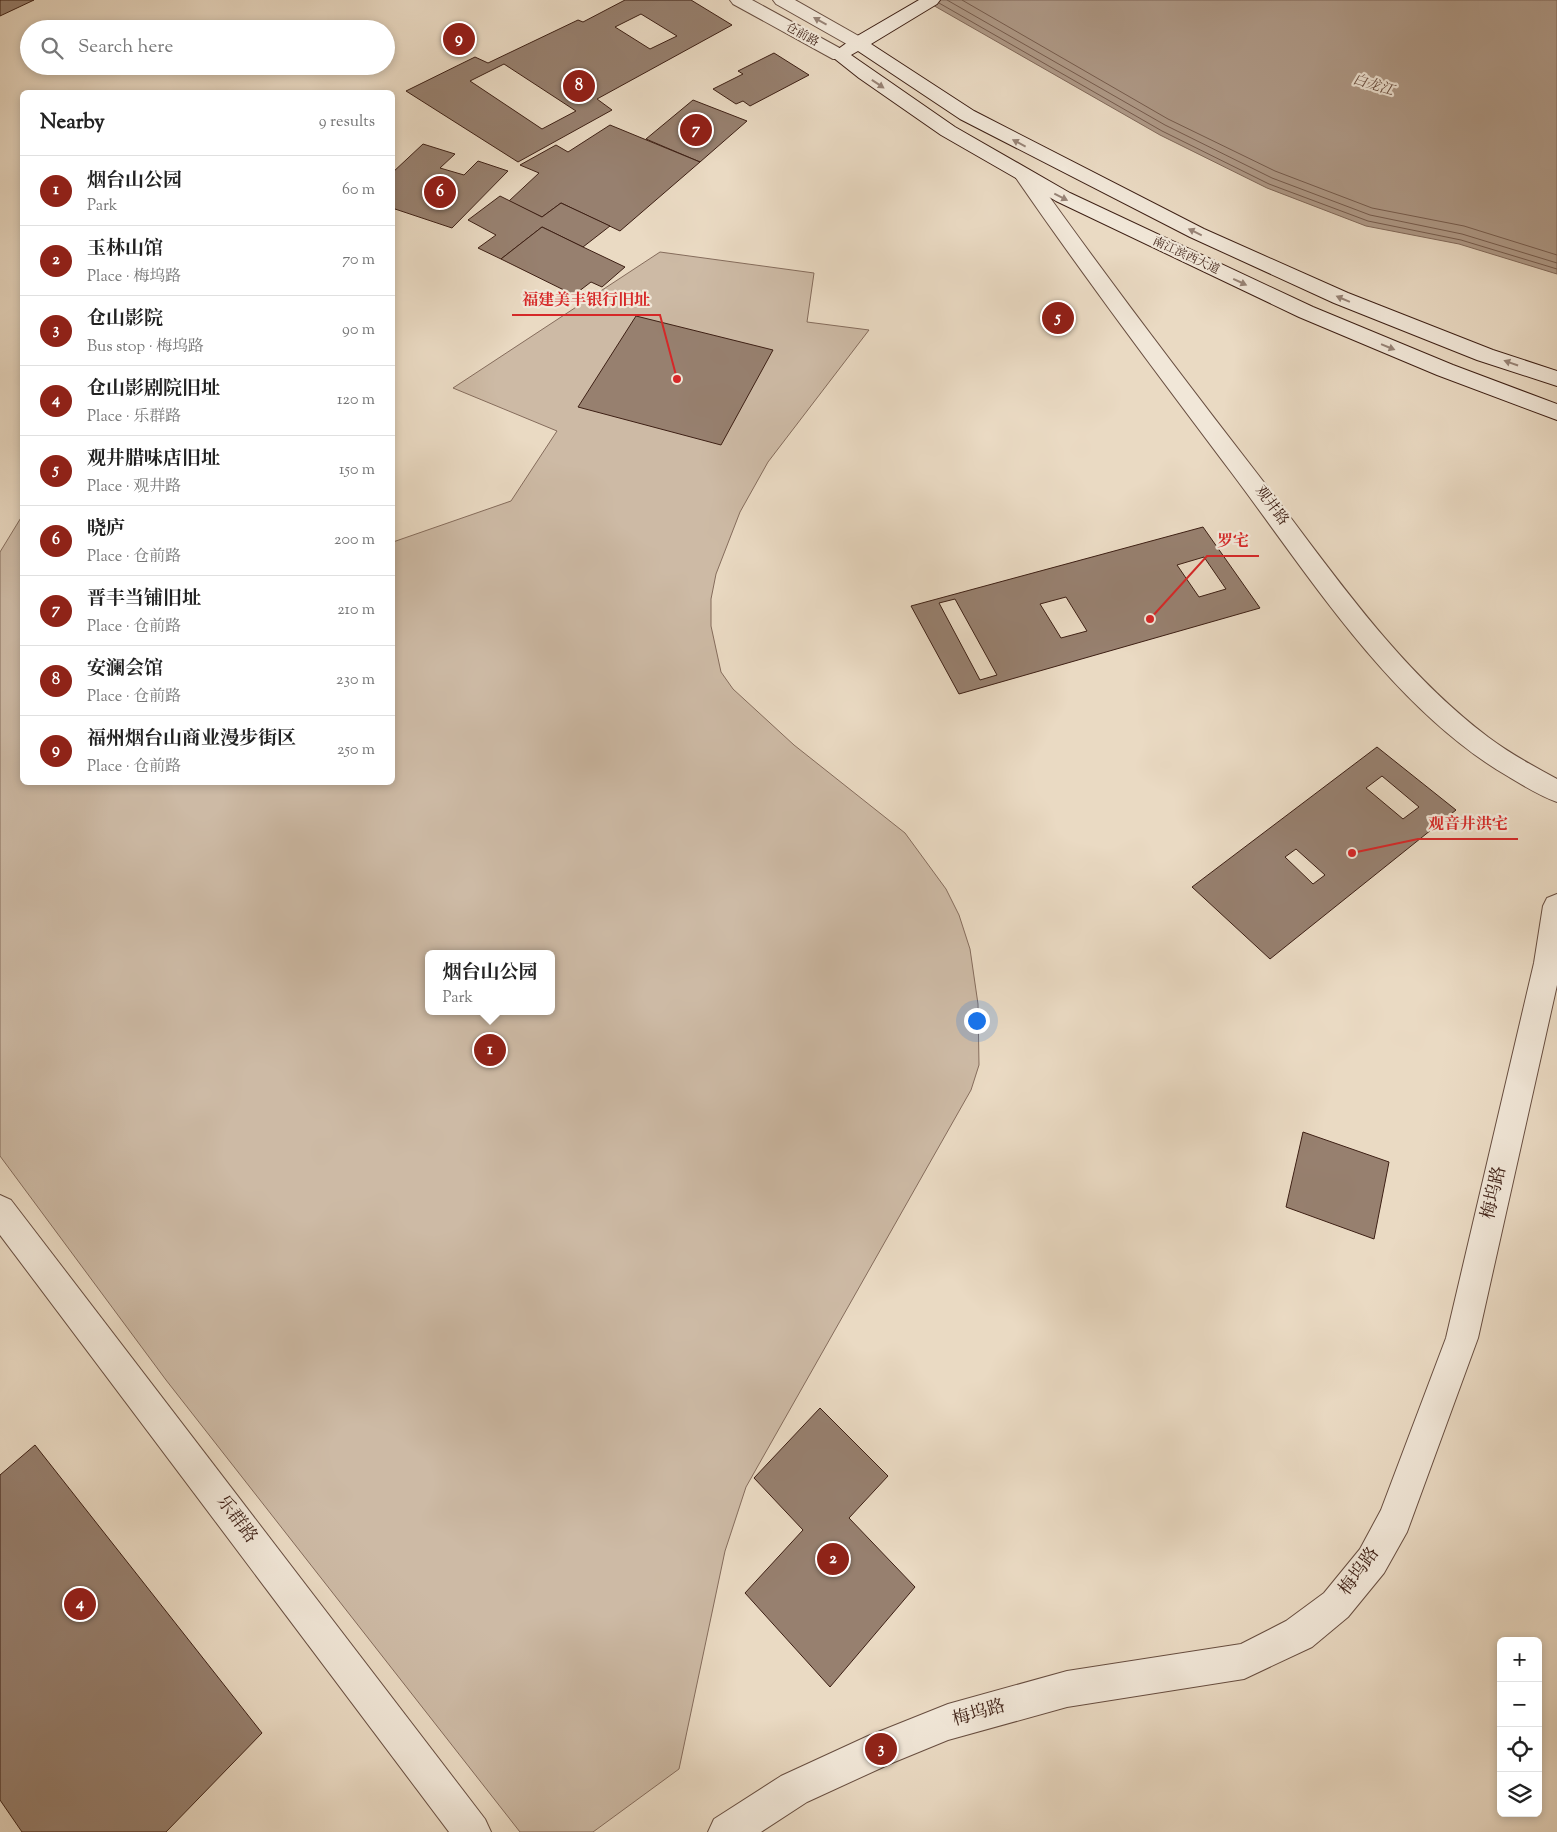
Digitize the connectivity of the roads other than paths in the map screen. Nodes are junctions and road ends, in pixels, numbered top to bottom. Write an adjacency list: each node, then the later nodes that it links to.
1 (739, 0): 5 (street, 仓前路)
2 (782, 0): 4 (street, 仓前路, one-way to 2)
3 (932, 0): 4 (street)
4 (858, 43): 5 (street); 7 (street, 南江滨西大道, one-way to 4)
5 (839, 55): 6 (street, 南江滨西大道, one-way to 6)
6 (1026, 178): 8 (street, 南江滨西大道, one-way to 8); 9 (street, 观井路)
7 (1557, 379)
8 (1557, 412)
9 (1557, 791)
10 (1557, 906): 13 (street, 梅坞路)
11 (0, 1210): 12 (street, 乐群路)
12 (472, 1832)
13 (727, 1832)

